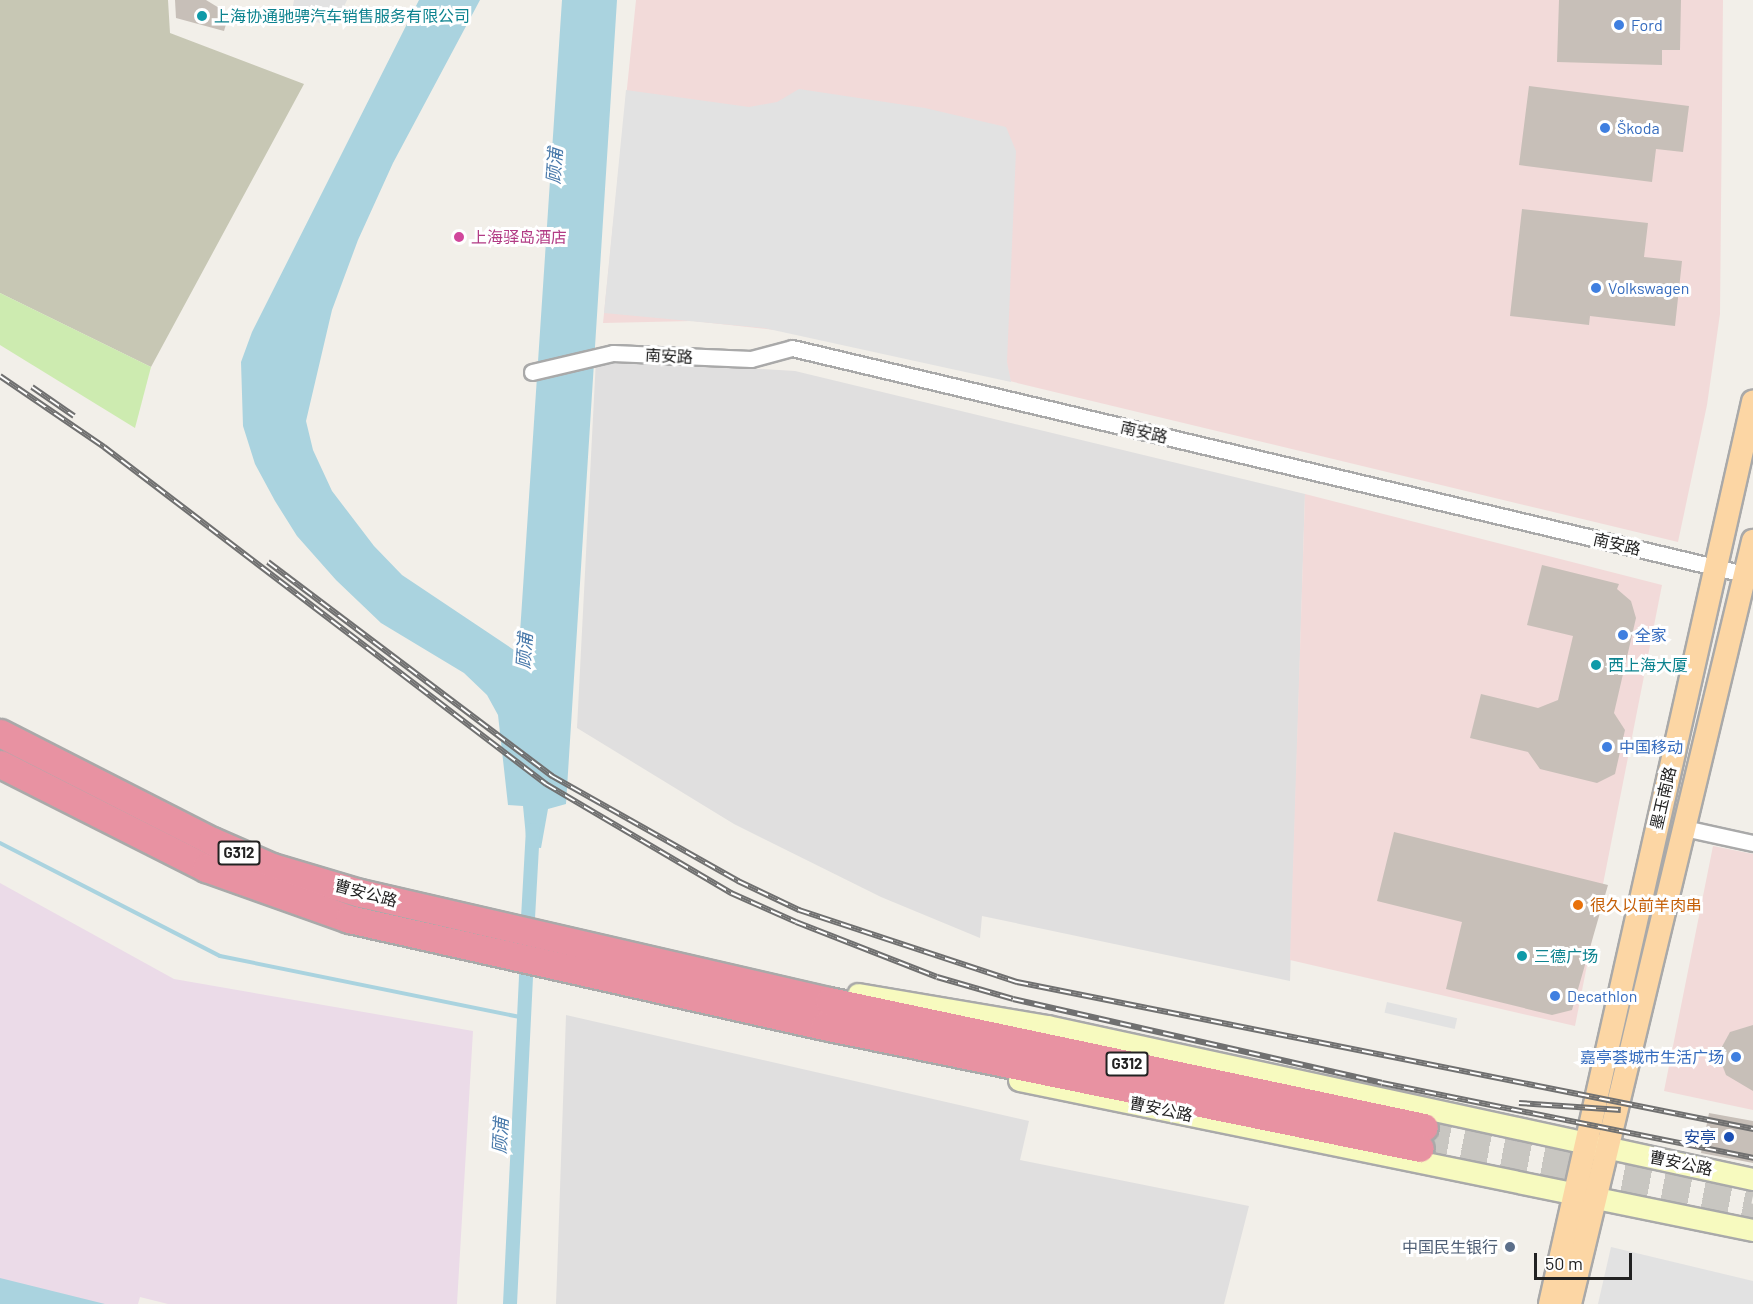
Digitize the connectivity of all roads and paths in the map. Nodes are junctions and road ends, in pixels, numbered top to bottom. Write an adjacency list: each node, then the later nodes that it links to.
1 (532, 372): 4 (street, 南安路)
2 (1753, 402): 4 (main road, 墨玉南路)
3 (1753, 542): 5 (main road, 墨玉南路)
4 (1719, 568): 5 (street, 南安路); 12 (main road, 墨玉南路)
5 (1749, 575): 8 (main road, 墨玉南路)
6 (0, 733): 10 (highway, 曹安公路 / G312)
7 (0, 764): 10 (highway, 曹安公路 / G312)
8 (1684, 828): 9 (street); 13 (main road, 墨玉南路)
9 (1753, 843)
10 (752, 997): 11 (highway, 曹安公路 / G312); 12 (main road, 曹安公路); 15 (main road, 曹安公路)
11 (1422, 1138)
12 (1587, 1142): 13 (main road, 曹安公路); 15 (main road, 墨玉南路)
13 (1609, 1148): 14 (main road, 曹安公路); 15 (main road, 墨玉南路)
14 (1753, 1179)
15 (1588, 1198): 16 (main road, 曹安公路); 17 (main road); 18 (main road)
16 (1753, 1230)
17 (1550, 1304)
18 (1570, 1304)

